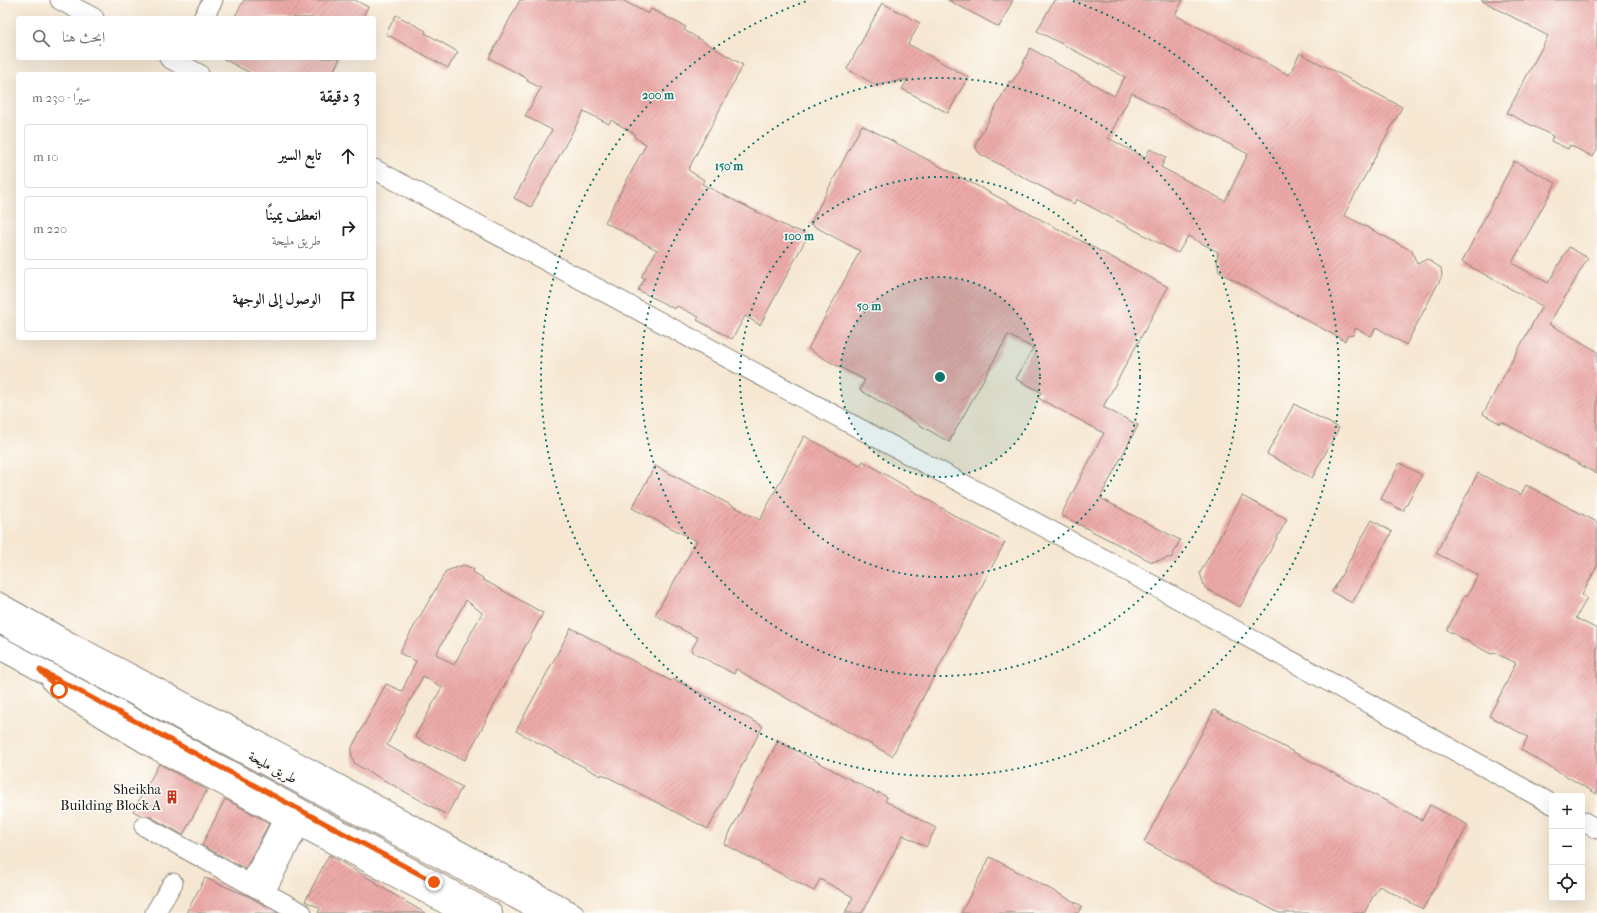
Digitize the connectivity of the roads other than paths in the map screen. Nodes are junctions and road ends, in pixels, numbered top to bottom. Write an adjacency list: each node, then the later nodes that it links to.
1 (60, 0): 3 (street)
2 (213, 0): 4 (street)
3 (90, 16)
4 (204, 16)
5 (176, 60): 6 (street)
6 (196, 72)
7 (376, 170): 12 (street)
8 (0, 603): 17 (street)
9 (0, 622): 18 (main road, طريق مليحة)
10 (0, 648): 11 (main road, طريق مليحة)
11 (40, 670): 13 (street); 25 (main road, طريق مليحة)
12 (1549, 802)
13 (292, 822): 20 (street); 21 (street)
14 (1585, 823): 16 (street)
15 (144, 826): 20 (street)
16 (1597, 829)
17 (441, 841): 18 (main road); 27 (street)
18 (450, 862): 26 (main road, طريق مليحة)
19 (173, 883): 22 (street)
20 (257, 888): 23 (street)
21 (442, 907): 24 (street)
22 (155, 913)
23 (302, 913)
24 (460, 913)
25 (491, 913)
26 (545, 913)
27 (574, 913)

